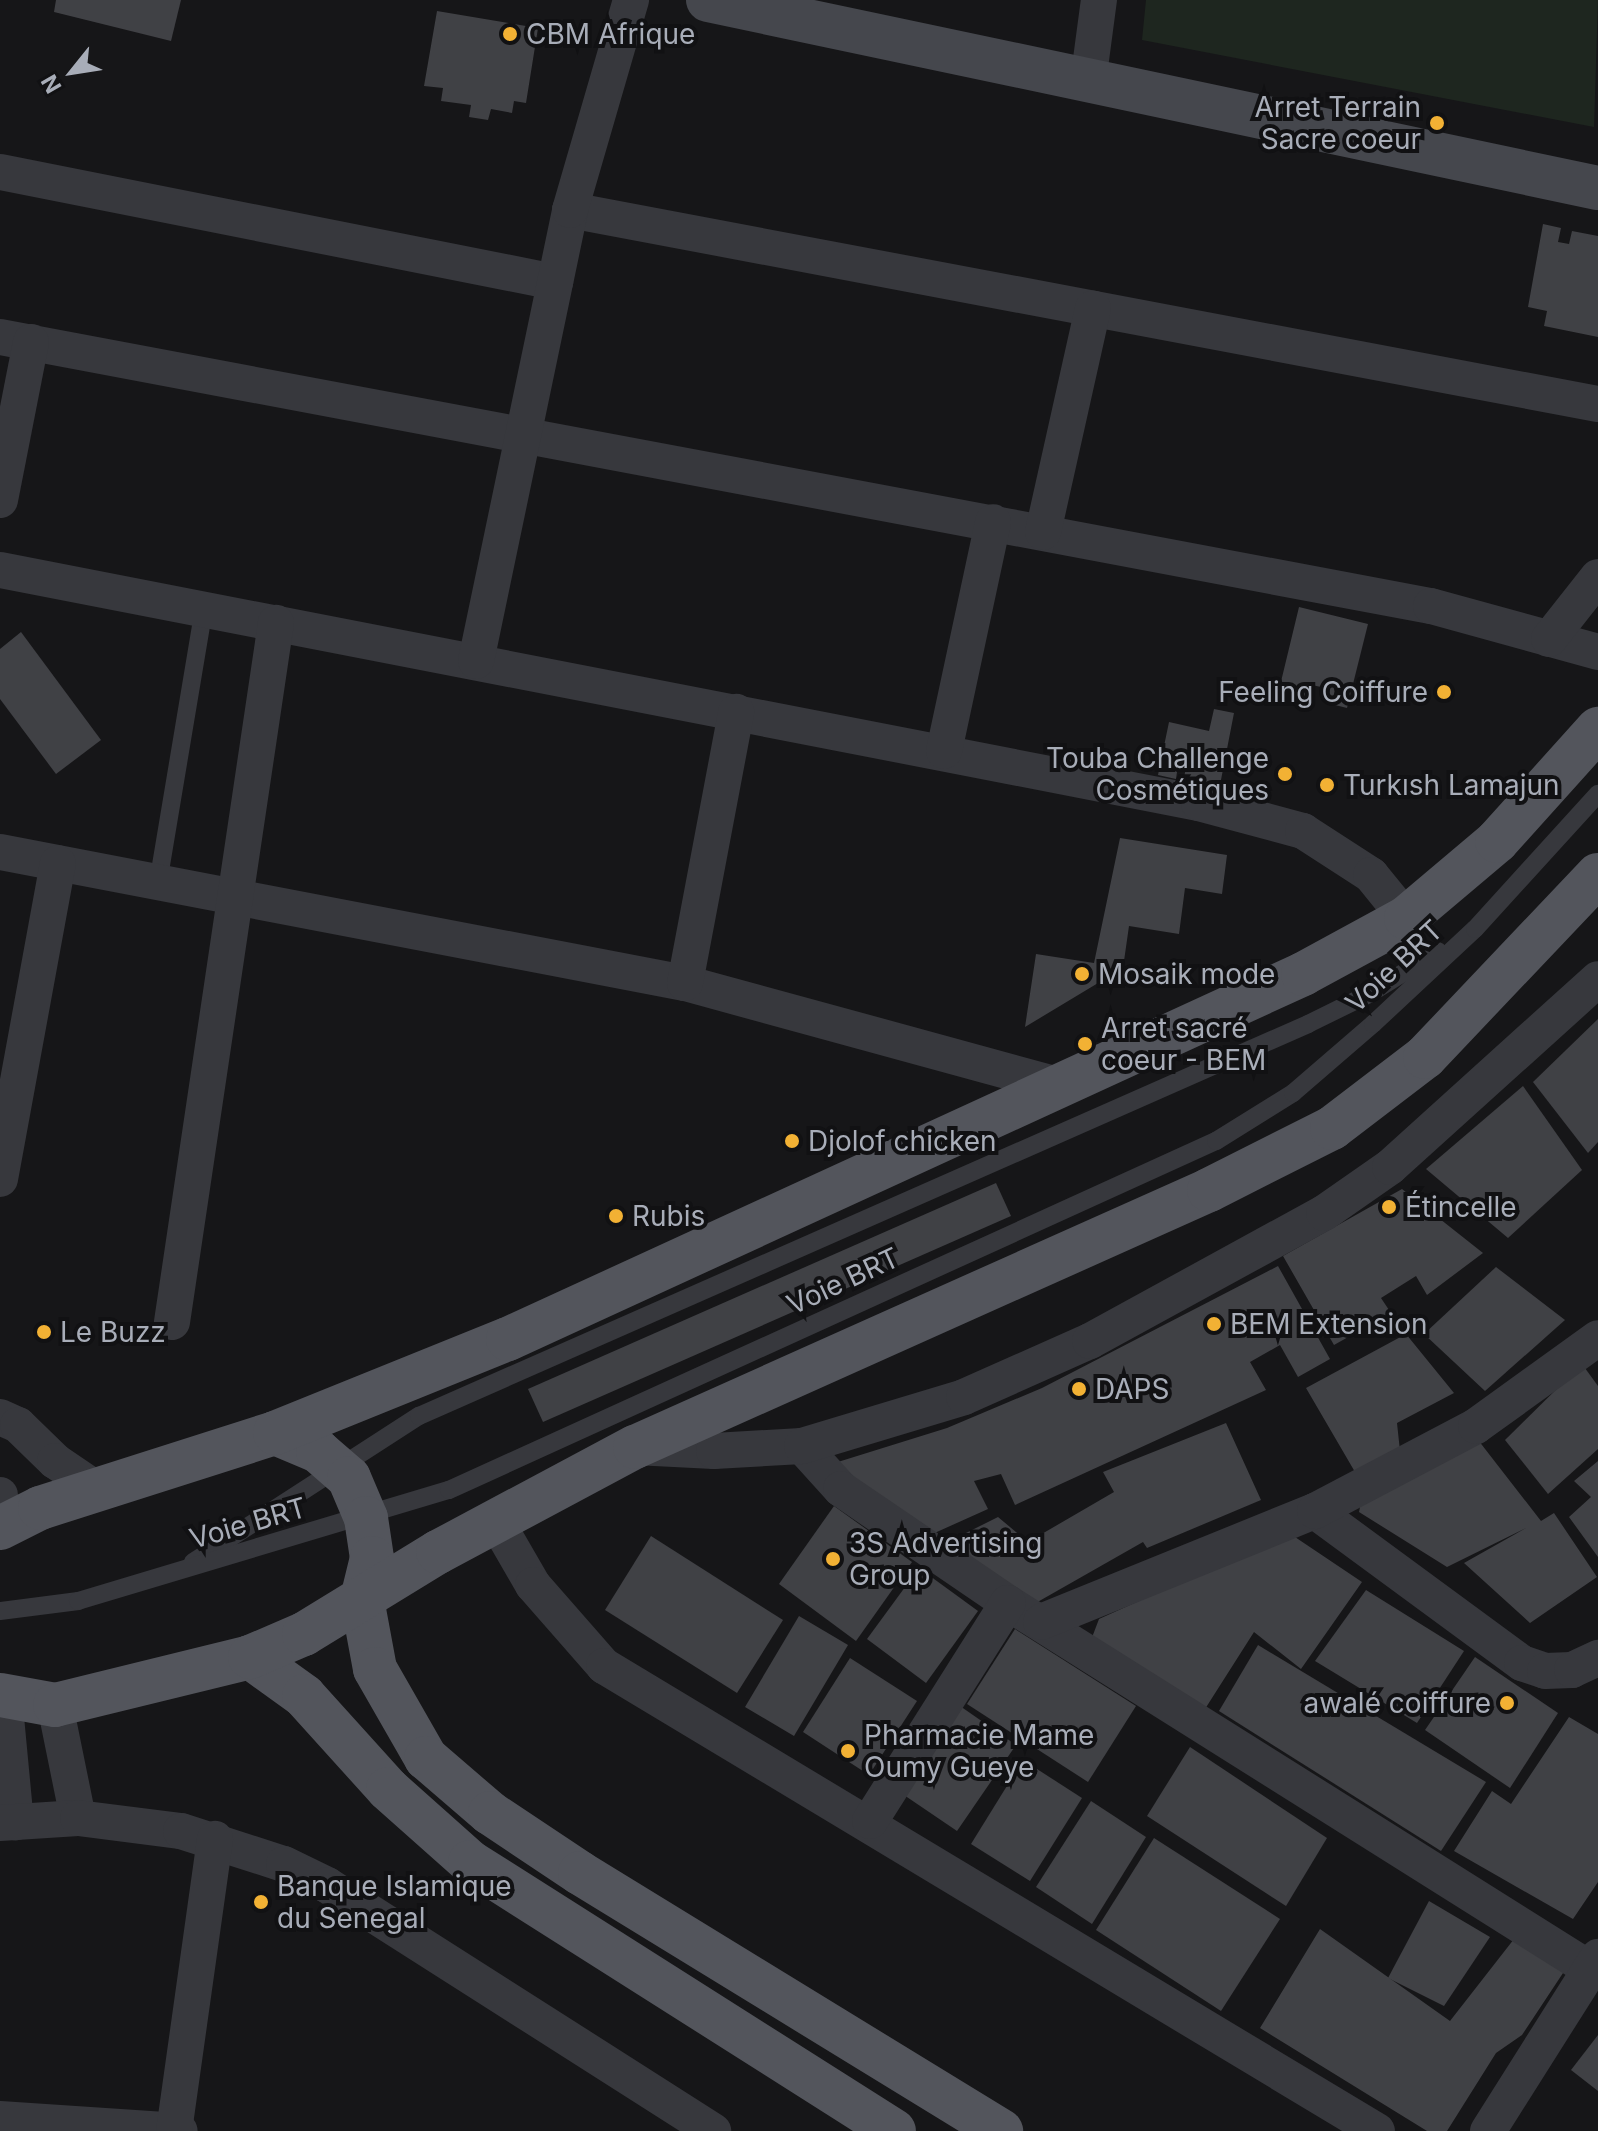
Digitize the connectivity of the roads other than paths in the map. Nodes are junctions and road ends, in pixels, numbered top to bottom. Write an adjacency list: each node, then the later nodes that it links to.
1 (631, 0): 7 (street)
2 (708, 0): 4 (street)
3 (1099, 0): 4 (street)
4 (1088, 82): 6 (street)
5 (0, 172): 8 (street)
6 (1598, 188)
7 (570, 210): 8 (street); 9 (street)
8 (555, 282): 12 (street)
9 (1093, 309): 11 (street); 15 (street)
10 (16, 340): 12 (street); 13 (street)
11 (1598, 404)
12 (521, 431): 14 (street); 22 (street)
13 (0, 500)
14 (993, 522): 15 (street); 25 (street)
15 (1043, 532): 20 (street)
16 (0, 570): 18 (street)
17 (1598, 577): 20 (street)
18 (204, 609): 19 (street); 30 (lane)
19 (276, 623): 22 (street); 31 (street)
20 (1549, 639): 21 (street)
21 (1598, 652)
22 (476, 661): 23 (street)
23 (736, 712): 25 (street); 35 (street)
24 (1598, 729): 32 (main road)
25 (944, 751): 32 (street)
26 (1598, 794): 33 (lane, Voie BRT)
27 (0, 852): 28 (street)
28 (58, 863): 30 (street); 37 (street)
29 (1598, 875): 43 (main road)
30 (158, 883): 31 (street)
31 (234, 898): 35 (street); 38 (street)
32 (1406, 918): 36 (main road)
33 (1475, 929): 44 (lane, Voie BRT); 47 (lane, Voie BRT)
34 (1598, 979): 42 (street)
35 (685, 983): 36 (street)
36 (1055, 1084): 41 (main road)
37 (0, 1179)
38 (172, 1322)
39 (1598, 1338): 46 (street)
40 (0, 1417): 45 (street)
41 (275, 1433): 44 (main road); 45 (main road)
42 (802, 1446): 43 (street); 52 (street)
43 (635, 1447): 48 (main road)
44 (339, 1469): 47 (main road); 50 (lane, Voie BRT)
45 (96, 1489): 49 (main road)
46 (1315, 1511): 54 (street); 56 (street)
47 (366, 1518): 50 (lane, Voie BRT); 51 (main road)
48 (496, 1521): 51 (main road); 60 (street)
49 (0, 1528)
50 (175, 1573): 53 (lane, Voie BRT)
51 (362, 1599): 55 (main road); 68 (main road)
52 (1008, 1603): 54 (street); 60 (street)
53 (0, 1611)
54 (1041, 1622): 63 (street)
55 (250, 1657): 58 (main road); 67 (main road)
56 (1598, 1658)
57 (1, 1694): 58 (main road); 61 (street)
58 (55, 1705): 59 (street)
59 (78, 1818): 61 (street); 62 (street)
60 (870, 1821): 69 (street)
61 (8, 1822)
62 (215, 1839): 65 (street); 66 (street)
63 (1594, 1963): 70 (street)
64 (0, 2119): 65 (street)
65 (176, 2130)
66 (713, 2131)
67 (894, 2131)
68 (1001, 2131)
69 (1377, 2131)
70 (1488, 2131)

